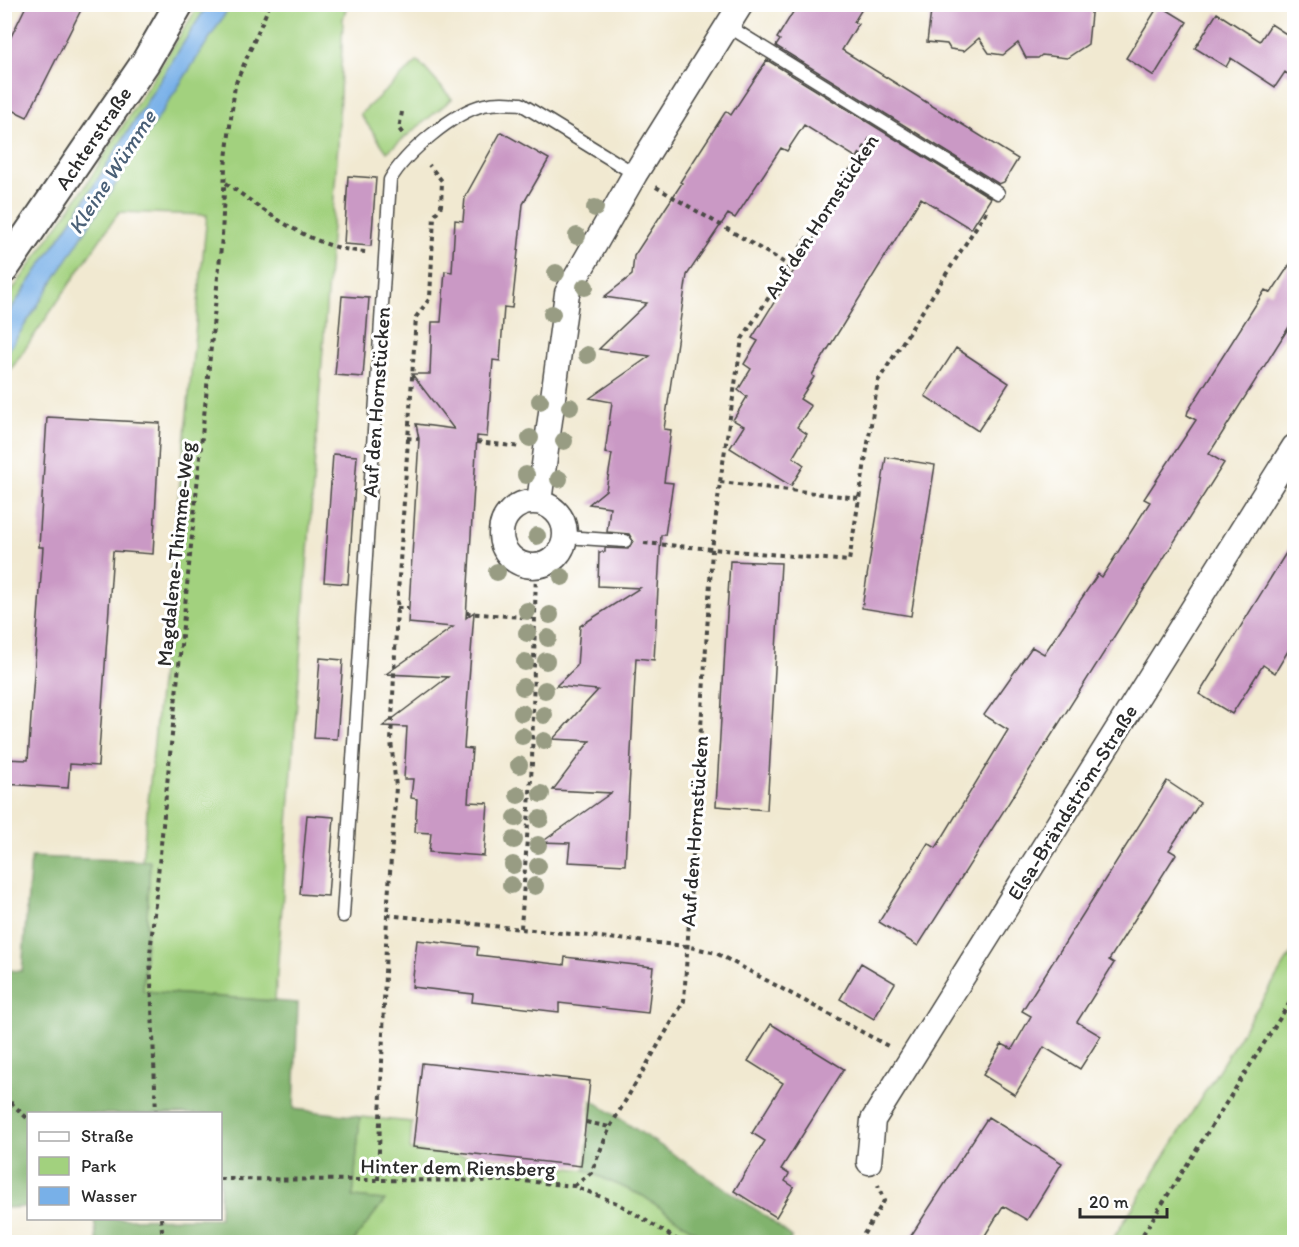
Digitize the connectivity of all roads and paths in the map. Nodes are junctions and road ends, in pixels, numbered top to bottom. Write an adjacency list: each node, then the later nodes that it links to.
1 (179, 4): 12 (street, Achterstraße)
2 (270, 4): 8 (path, Magdalene-Thimme-Weg)
3 (741, 4): 4 (street)
4 (728, 26): 5 (lane); 6 (street)
5 (881, 122): 9 (lane); 11 (path, Auf den Hornstücken)
6 (634, 174): 10 (lane, Auf den Hornstücken); 11 (path); 17 (street)
7 (442, 182): 13 (path, Auf den Hornstücken)
8 (226, 183): 10 (path); 36 (path, Magdalene-Thimme-Weg)
9 (998, 193): 19 (path)
10 (386, 253): 30 (lane, Auf den Hornstücken)
11 (790, 266): 18 (path, Auf den Hornstücken)
12 (4, 269)
13 (407, 438): 14 (path); 25 (path, Auf den Hornstücken)
14 (419, 439)
15 (477, 442): 17 (path)
16 (1294, 447): 34 (street, Elsa-Brändström-Straße)
17 (546, 451): 20 (street)
18 (720, 482): 19 (path); 23 (path, Auf den Hornstücken)
19 (858, 498): 23 (path)
20 (539, 502): 21 (street); 24 (street)
21 (565, 537): 22 (lane); 24 (street)
22 (625, 542): 23 (path)
23 (712, 550): 32 (path, Auf den Hornstücken)
24 (536, 566): 28 (path)
25 (397, 608): 26 (path); 29 (path, Auf den Hornstücken)
26 (408, 608)
27 (466, 613): 28 (path)
28 (535, 618): 31 (path)
29 (387, 915): 31 (path, Auf den Hornstücken); 42 (path, Auf den Hornstücken)
30 (343, 916)
31 (521, 928): 32 (path, Auf den Hornstücken)
32 (686, 946): 34 (path); 39 (path)
33 (1294, 996): 48 (path)
34 (911, 1059): 40 (street, Elsa-Brändström-Straße)
35 (4, 1096): 37 (path)
36 (156, 1112)
37 (27, 1118)
38 (586, 1122): 39 (path)
39 (610, 1127): 43 (path)
40 (869, 1162): 47 (path)
41 (222, 1179): 42 (path, Hinter dem Riensberg)
42 (378, 1180): 43 (path, Hinter dem Riensberg)
43 (574, 1186): 46 (path, Hinter dem Riensberg)
44 (161, 1220): 45 (path)
45 (163, 1242)
46 (681, 1242)
47 (859, 1242)
48 (1138, 1242)

